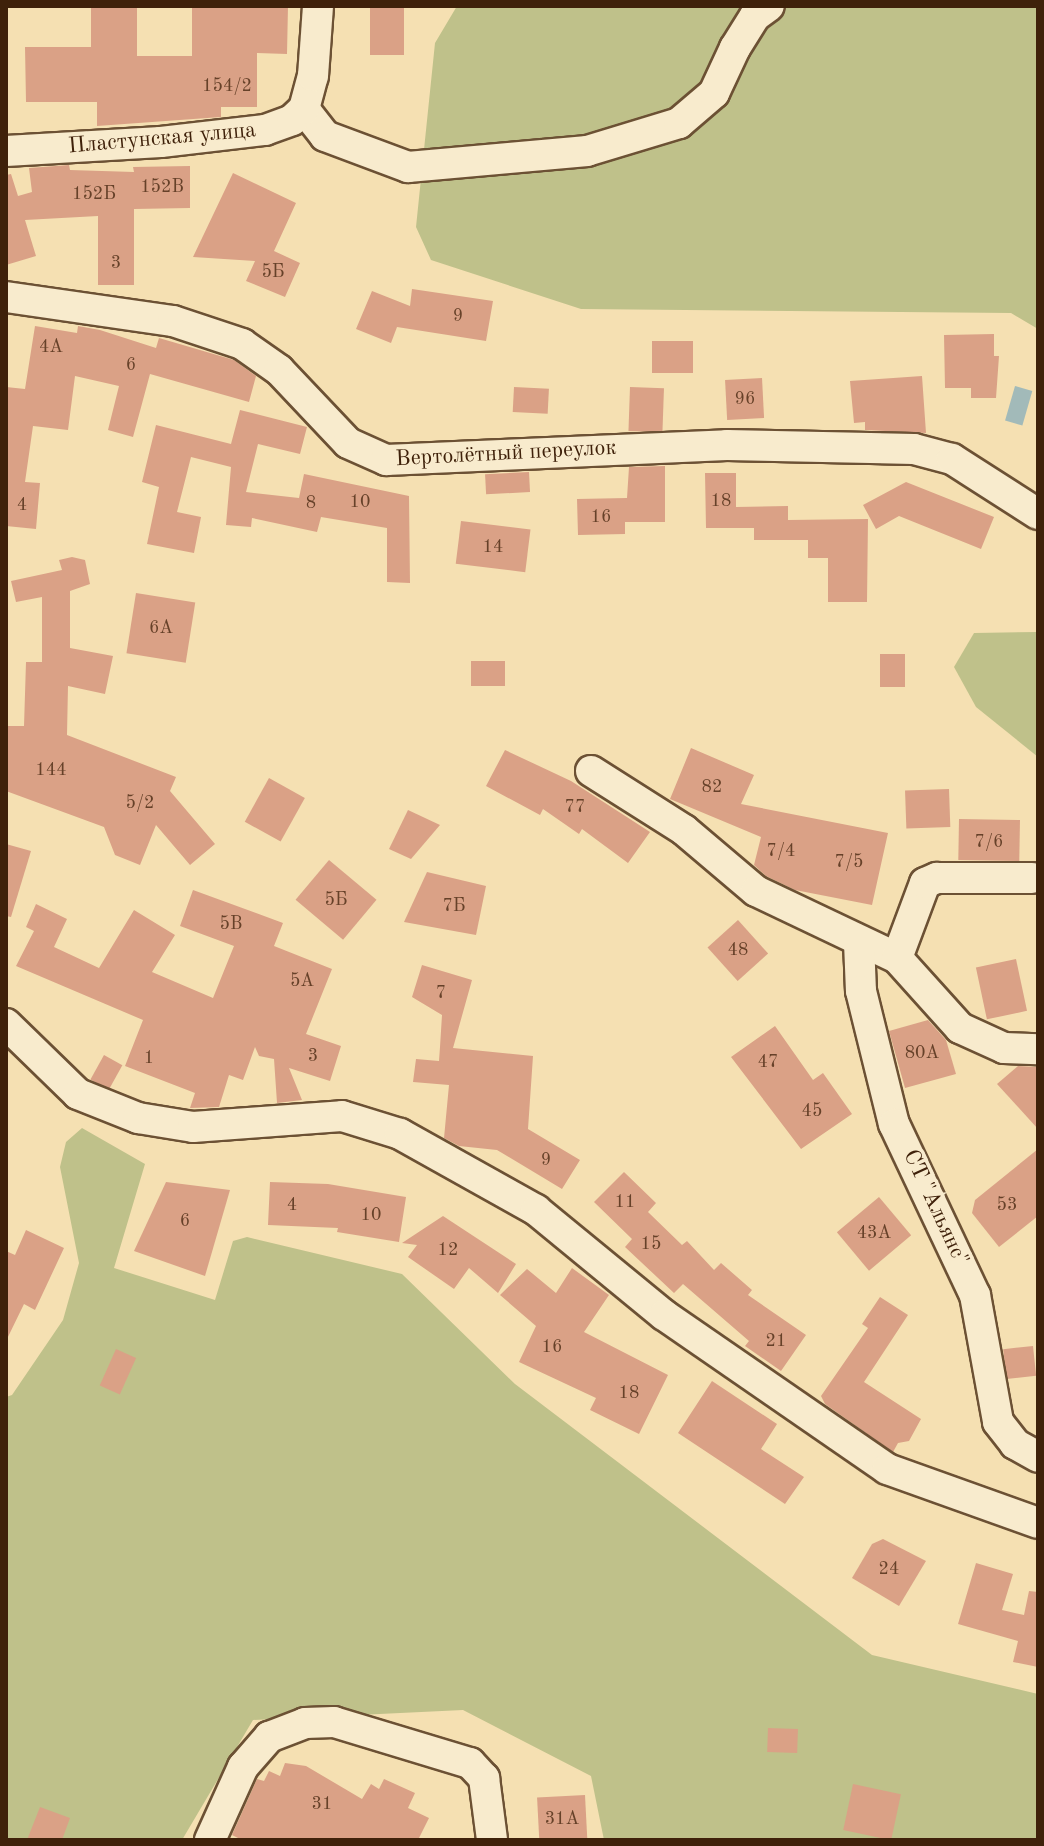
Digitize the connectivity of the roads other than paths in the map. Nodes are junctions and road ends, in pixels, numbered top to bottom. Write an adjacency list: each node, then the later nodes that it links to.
1 (318, 6): 3 (street)
2 (769, 6): 3 (street)
3 (304, 109): 4 (street, Пластунская улица)
4 (6, 151)
5 (6, 297): 6 (street, Вертолётный переулок)
6 (1038, 514)
7 (591, 771): 9 (street)
8 (1032, 878): 10 (street)
9 (859, 942): 10 (street); 13 (street, СТ "Альянс")
10 (897, 958): 12 (street)
11 (6, 1024): 14 (street)
12 (1038, 1049)
13 (1038, 1457)
14 (1038, 1523)
15 (210, 1840): 16 (street)
16 (492, 1840)

